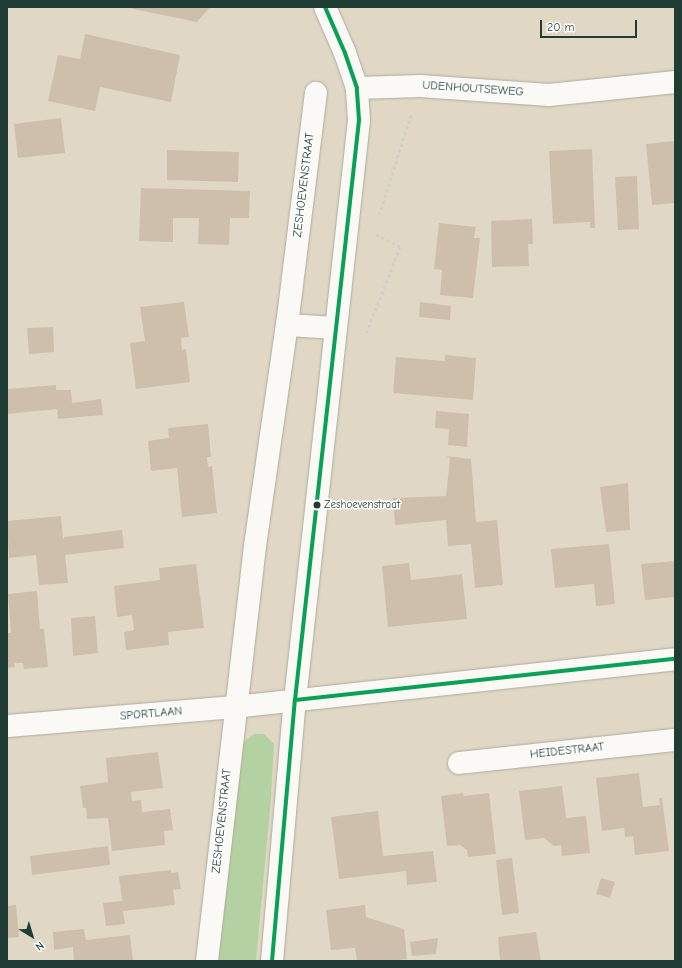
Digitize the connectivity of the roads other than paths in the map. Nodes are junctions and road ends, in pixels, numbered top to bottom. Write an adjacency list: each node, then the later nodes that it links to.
1 (324, 7): 3 (street)
2 (675, 82): 3 (street, UDENHOUTSEWEG)
3 (357, 88): 6 (street)
4 (316, 93): 5 (street, ZESHOEVENSTRAAT)
5 (287, 325): 6 (street); 9 (street, ZESHOEVENSTRAAT)
6 (336, 328): 8 (street)
7 (675, 659): 8 (street)
8 (295, 700): 9 (street, SPORTLAAN); 14 (street)
9 (235, 707): 10 (street, SPORTLAAN); 13 (street, ZESHOEVENSTRAAT)
10 (7, 726)
11 (675, 740): 12 (street, HEIDESTRAAT)
12 (459, 763)
13 (207, 961)
14 (272, 961)

